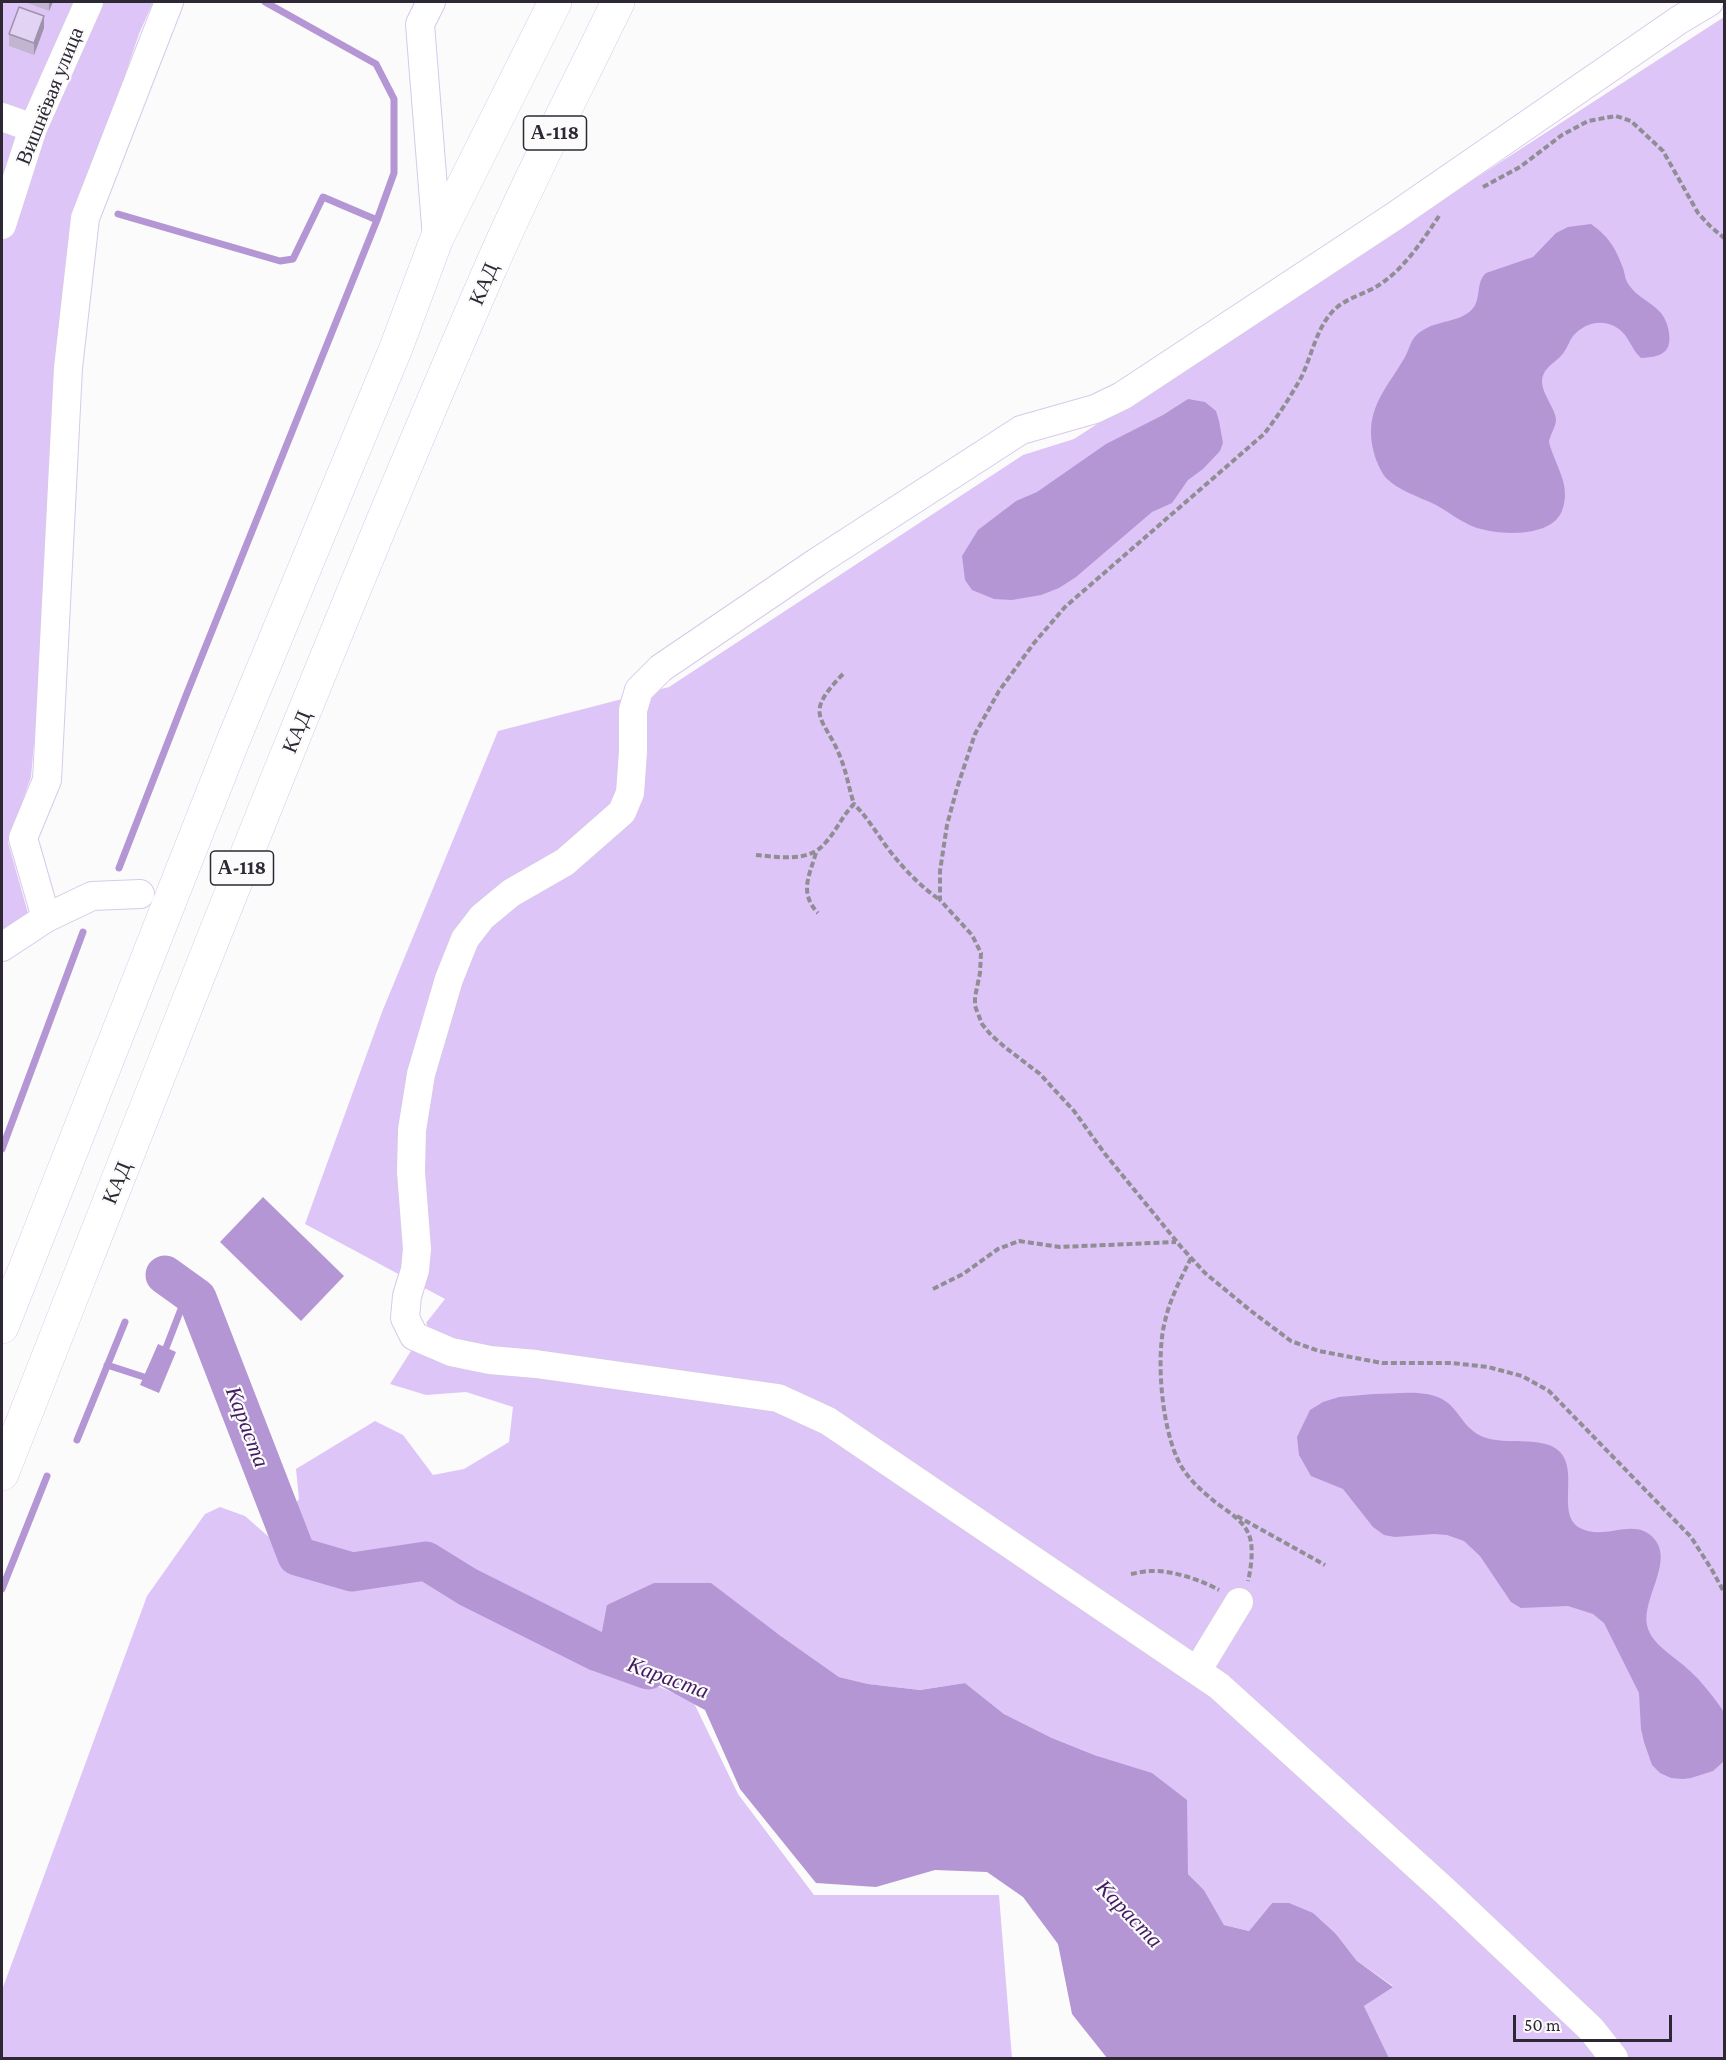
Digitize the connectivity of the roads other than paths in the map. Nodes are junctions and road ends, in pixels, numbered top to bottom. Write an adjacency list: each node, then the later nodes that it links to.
1 (89, 2): 8 (street, Вишнёвая улица)
2 (169, 2): 12 (street)
3 (431, 2): 10 (street)
4 (555, 2): 10 (highway, А-118)
5 (618, 2): 15 (highway, КАД / А-118)
6 (1709, 2): 17 (street)
7 (2, 117): 8 (street)
8 (33, 128): 9 (street, Вишнёвая улица)
9 (2, 225)
10 (437, 238): 14 (highway, А-118)
11 (140, 894): 12 (street)
12 (46, 918): 13 (street)
13 (2, 947)
14 (2, 1327)
15 (2, 1474)
16 (1239, 1602): 17 (street)
17 (1197, 1671): 18 (street)
18 (1614, 2058)

